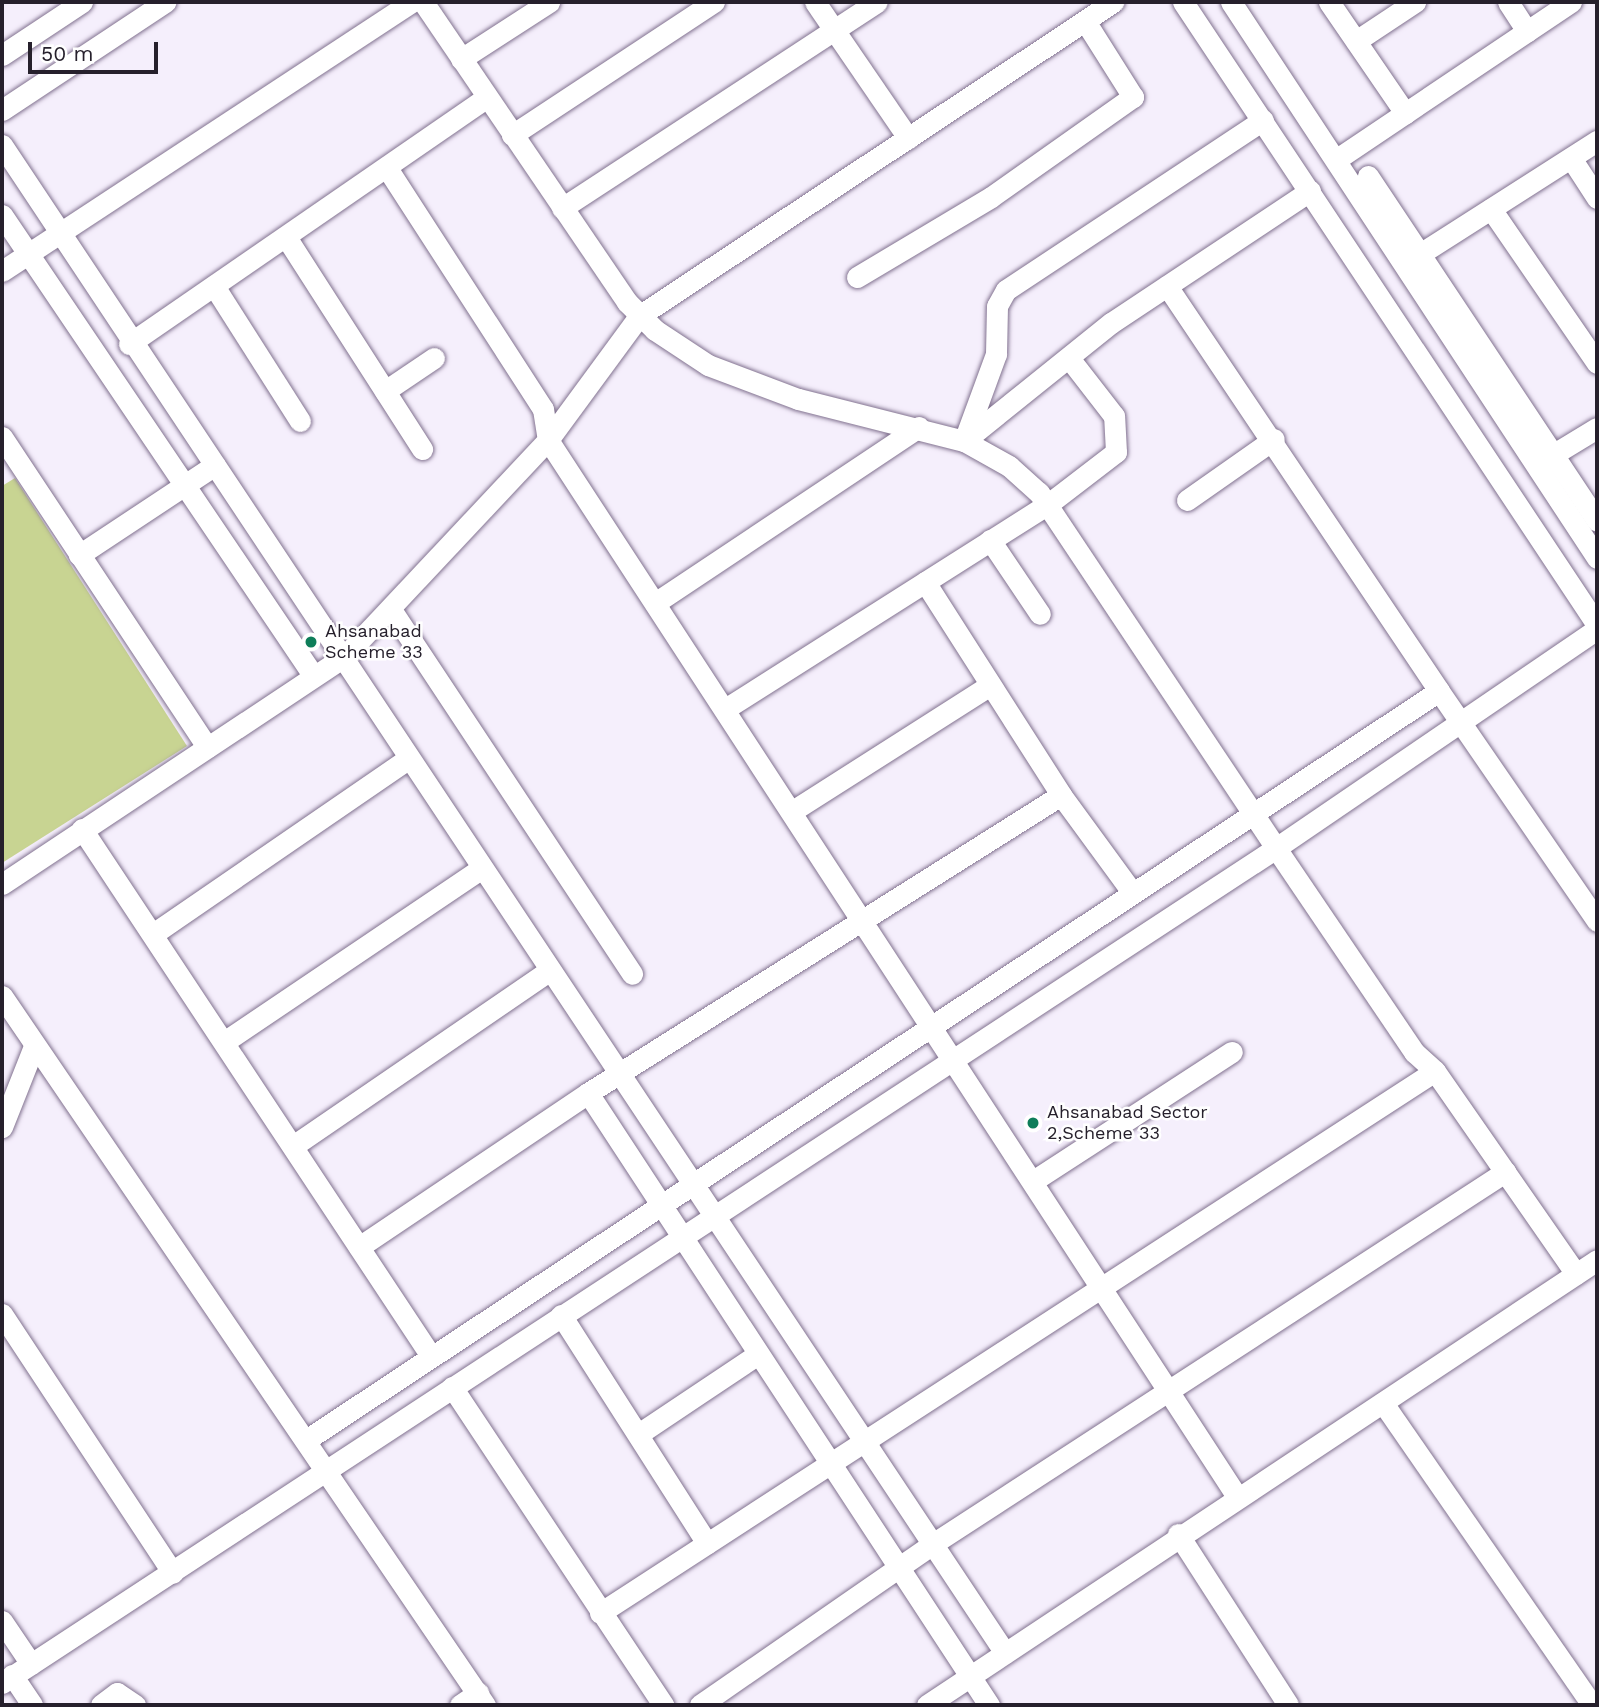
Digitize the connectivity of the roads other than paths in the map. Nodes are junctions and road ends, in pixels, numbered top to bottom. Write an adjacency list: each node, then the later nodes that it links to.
1 (82, 2): 20 (street)
2 (164, 2): 23 (street)
3 (412, 2): 39 (street)
4 (423, 2): 21 (street)
5 (549, 2): 21 (street)
6 (715, 2): 26 (street)
7 (814, 2): 17 (street)
8 (877, 2): 17 (street)
9 (1113, 2): 16 (street)
10 (1183, 2): 25 (street)
11 (1231, 2): 31 (street)
12 (1329, 2): 19 (street)
13 (1415, 2): 19 (street)
14 (1508, 2): 18 (street)
15 (1571, 2): 18 (street)
16 (1085, 21): 27 (street); 44 (street)
17 (834, 31): 27 (street); 36 (street)
18 (1527, 31): 24 (street)
19 (1356, 41): 24 (street)
20 (2, 55)
21 (461, 60): 22 (street)
22 (487, 97): 26 (street); 32 (street)
23 (2, 110)
24 (1405, 113): 31 (street)
25 (1263, 120): 34 (street); 59 (street)
26 (512, 135): 36 (street)
27 (908, 138): 47 (street)
28 (1597, 141): 30 (street)
29 (2, 145): 39 (street)
30 (1571, 158): 35 (street); 37 (street)
31 (1336, 159): 69 (street)
32 (387, 168): 40 (street); 58 (street)
33 (1368, 176): 42 (street)
34 (1310, 191): 46 (street); 74 (street)
35 (1597, 198)
36 (562, 208): 47 (street)
37 (1491, 209): 42 (street); 51 (street)
38 (2, 215): 41 (street)
39 (58, 233): 41 (street); 48 (street)
40 (286, 237): 45 (street); 52 (street)
41 (27, 253): 43 (street); 63 (street)
42 (1420, 254): 61 (street)
43 (2, 271)
44 (857, 277)
45 (214, 286): 48 (street); 53 (street)
46 (1167, 286): 50 (street); 57 (street)
47 (639, 316): 54 (street); 58 (street)
48 (129, 344): 62 (street)
49 (434, 358): 52 (street)
50 (1069, 358): 59 (street); 65 (street)
51 (1597, 363)
52 (385, 391): 60 (street)
53 (300, 421)
54 (919, 426): 59 (street); 71 (street)
55 (1597, 428): 61 (street)
56 (2, 437): 68 (street)
57 (1274, 439): 64 (street); 78 (street)
58 (548, 440): 71 (street); 72 (street)
59 (964, 441): 65 (street)
60 (422, 449)
61 (1554, 454): 66 (street)
62 (215, 465): 63 (street); 75 (street)
63 (181, 488): 68 (street); 76 (street)
64 (1187, 500)
65 (1047, 505): 67 (street); 85 (street)
66 (1597, 521)
67 (990, 540): 70 (street); 73 (street)
68 (79, 555): 81 (street)
69 (1597, 558)
70 (925, 582): 77 (street); 79 (street)
71 (655, 603): 79 (street)
72 (392, 611): 75 (street); 95 (street)
73 (1040, 614)
74 (1597, 627): 80 (street)
75 (344, 657): 76 (street); 82 (street)
76 (313, 676): 81 (street)
77 (990, 685): 83 (street); 84 (street)
78 (1439, 691): 80 (street); 85 (street)
79 (725, 709): 84 (street)
80 (1458, 719): 87 (street); 91 (street)
81 (207, 747): 86 (street)
82 (408, 759): 88 (street); 93 (street)
83 (1061, 795): 90 (street); 92 (street)
84 (794, 810): 92 (street)
85 (1253, 813): 87 (street); 90 (street)
86 (82, 829): 89 (street); 93 (street)
87 (1276, 848): 101 (street); 102 (street)
88 (479, 870): 94 (street); 98 (street)
89 (2, 884)
90 (1132, 892): 97 (street)
91 (1597, 921)
92 (864, 922): 97 (street); 103 (street)
93 (153, 934): 98 (street)
94 (547, 972): 103 (street); 106 (street)
95 (632, 974)
96 (2, 996): 99 (street)
97 (931, 1023): 101 (street); 109 (street)
98 (224, 1042): 106 (street)
99 (34, 1046): 105 (street); 125 (street)
100 (1232, 1052): 108 (street)
101 (953, 1057): 108 (street); 111 (street)
102 (1435, 1071): 107 (street); 116 (street)
103 (618, 1076): 104 (street); 109 (street)
104 (588, 1093): 110 (street); 113 (street)
105 (2, 1127)
106 (293, 1146): 113 (street)
107 (1506, 1172): 115 (street); 122 (street)
108 (1033, 1181): 116 (street)
109 (687, 1184): 110 (street); 111 (street)
110 (662, 1206): 112 (street); 120 (street)
111 (714, 1213): 112 (street); 126 (street)
112 (684, 1239): 118 (street); 119 (street)
113 (359, 1247): 120 (street)
114 (1597, 1260): 115 (street)
115 (1576, 1274): 123 (street)
116 (1102, 1291): 122 (street); 126 (street)
117 (2, 1314): 134 (street)
118 (561, 1315): 121 (street); 124 (street)
119 (758, 1354): 124 (street); 127 (street)
120 (432, 1356): 125 (street)
121 (452, 1387): 128 (street); 135 (street)
122 (1163, 1392): 129 (street); 132 (street)
123 (1383, 1404): 129 (street); 150 (street)
124 (639, 1433): 131 (street)
125 (306, 1440): 128 (street)
126 (867, 1443): 127 (street); 132 (street)
127 (830, 1463): 131 (street); 133 (street)
128 (323, 1471): 134 (street); 141 (street)
129 (1236, 1495): 130 (street)
130 (1178, 1534): 137 (street); 149 (street)
131 (707, 1543): 135 (street)
132 (931, 1545): 133 (street); 137 (street)
133 (901, 1567): 139 (street); 146 (street)
134 (173, 1573): 138 (street)
135 (600, 1613): 145 (street)
136 (2, 1620): 138 (street)
137 (1005, 1653): 139 (street)
138 (32, 1664): 140 (street)
139 (971, 1677): 147 (street); 148 (street)
140 (7, 1679): 142 (street)
141 (474, 1701)
142 (32, 1705)
143 (101, 1705): 144 (street)
144 (135, 1705)
145 (663, 1705)
146 (700, 1705)
147 (927, 1705)
148 (989, 1705)
149 (1288, 1705)
150 (1592, 1705)

